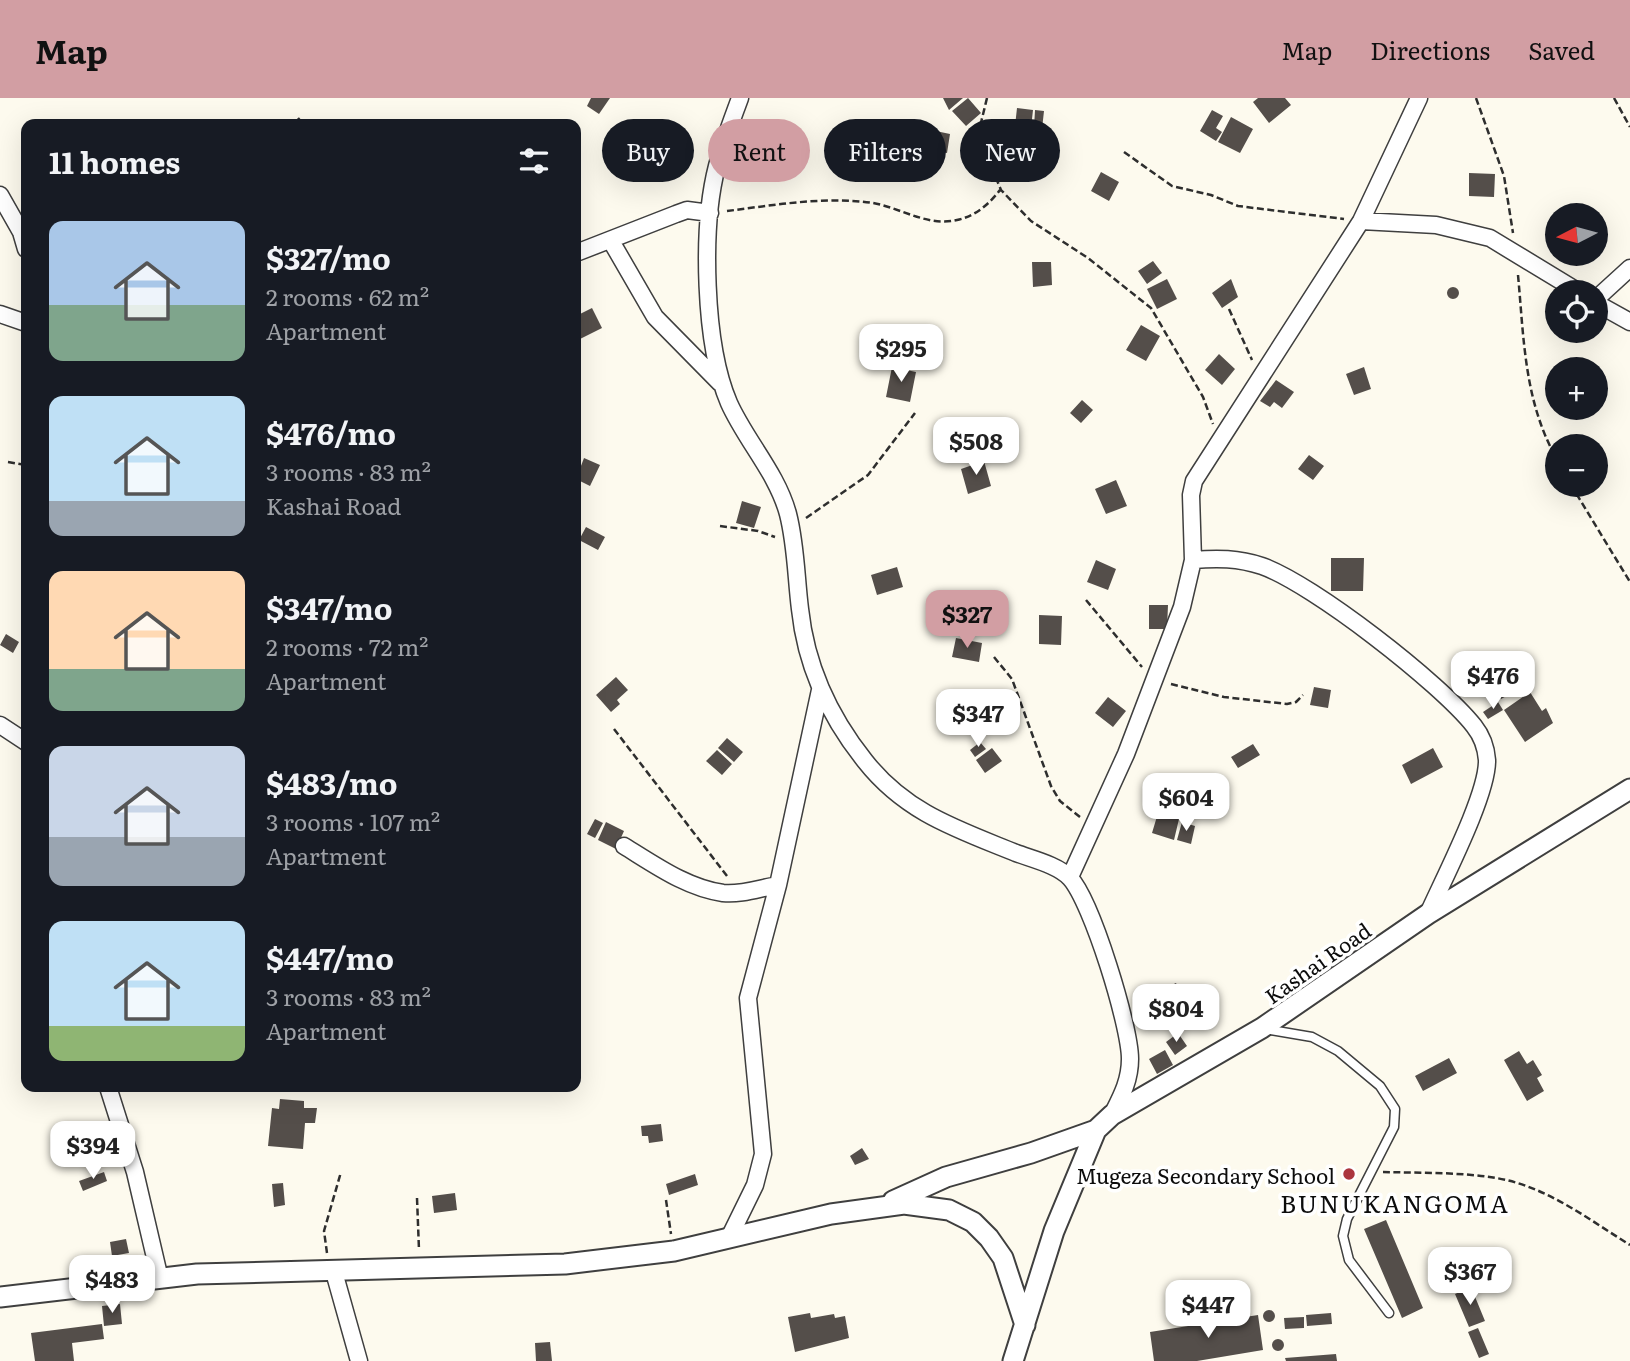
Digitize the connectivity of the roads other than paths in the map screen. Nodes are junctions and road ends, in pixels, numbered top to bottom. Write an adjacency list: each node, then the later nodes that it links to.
1 (740, 98): 4 (street)
2 (1419, 98): 5 (street)
3 (0, 195): 6 (street)
4 (710, 213): 7 (street); 16 (street)
5 (1361, 221): 10 (street); 17 (street)
6 (21, 232)
7 (611, 241): 8 (street); 16 (street)
8 (581, 251)
9 (1630, 268): 11 (street)
10 (1560, 280)
11 (1608, 289)
12 (1608, 308): 15 (street)
13 (0, 314): 14 (street)
14 (21, 321)
15 (1630, 322)
16 (720, 383): 18 (street)
17 (1193, 559): 23 (street); 25 (street)
18 (820, 690): 23 (street); 24 (street)
19 (0, 725): 20 (street)
20 (21, 739)
21 (1630, 789): 25 (street, Kashai Road)
22 (624, 846): 24 (street)
23 (1070, 877): 28 (street)
24 (778, 885): 31 (street)
25 (1428, 914): 26 (street, Kashai Road)
26 (1262, 1028): 28 (street, Kashai Road); 35 (lane)
27 (110, 1092): 33 (street)
28 (1112, 1115): 29 (street, Kashai Road)
29 (1096, 1130): 30 (street); 36 (street, Kashai Road)
30 (881, 1207): 31 (street); 36 (street)
31 (729, 1238): 32 (street)
32 (334, 1272): 33 (street); 37 (street)
33 (160, 1279): 34 (street)
34 (0, 1297)
35 (1389, 1313)
36 (1025, 1325): 38 (street, Kashai Road)
37 (359, 1361)
38 (1014, 1361)

